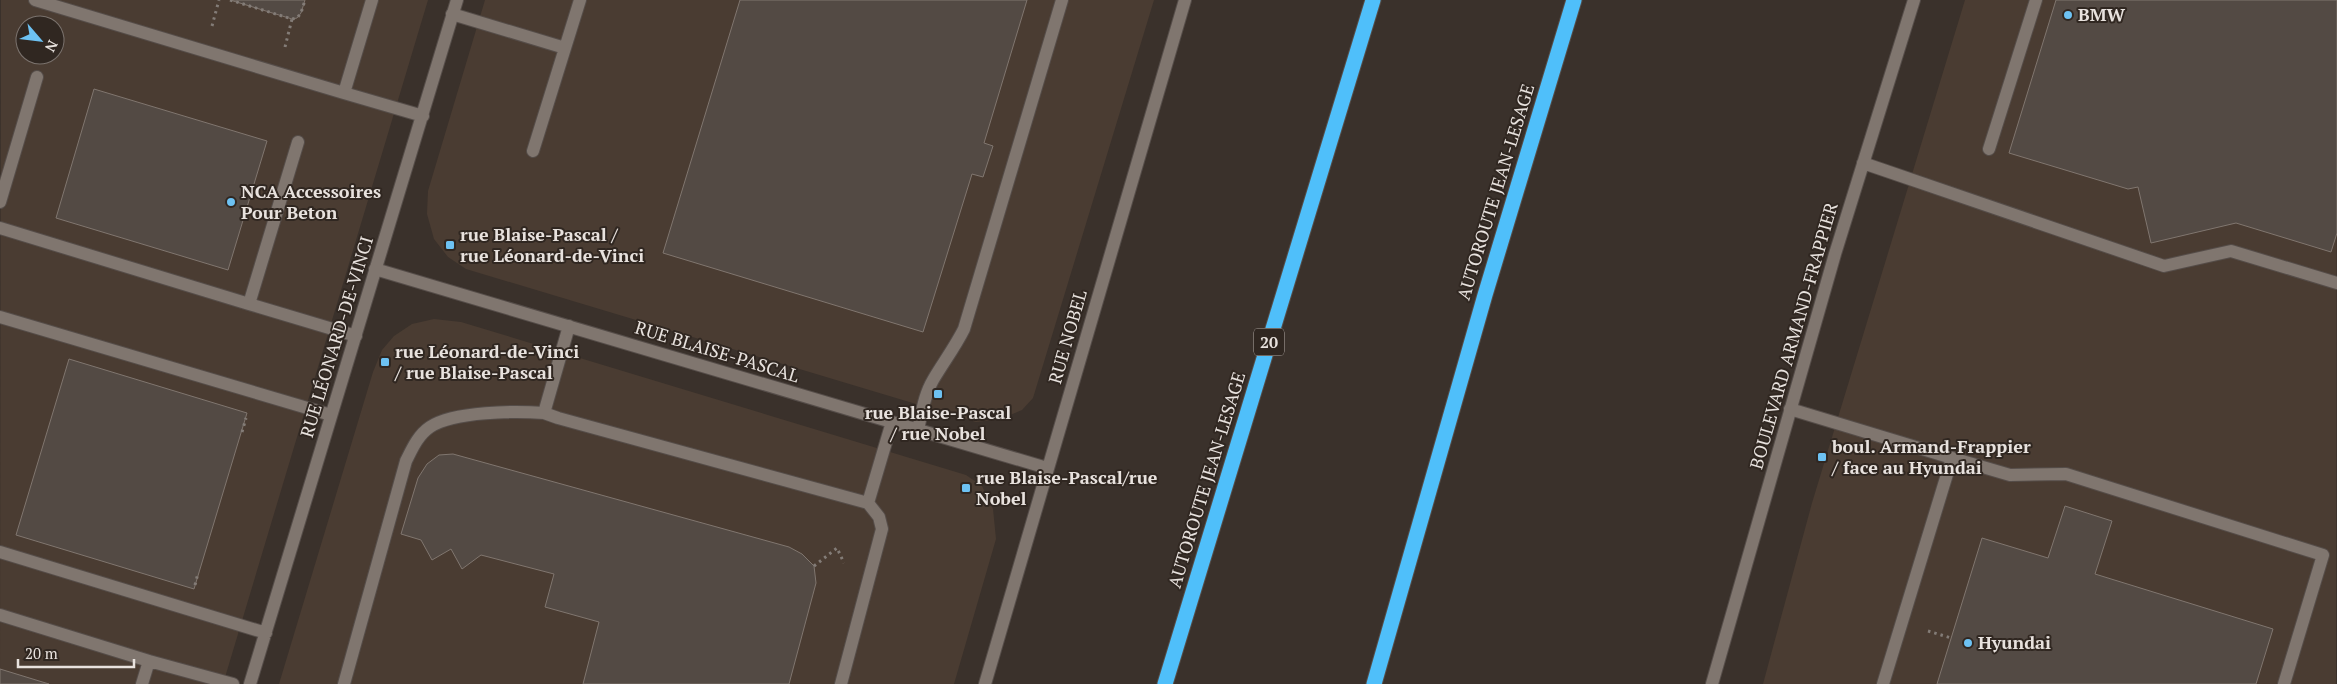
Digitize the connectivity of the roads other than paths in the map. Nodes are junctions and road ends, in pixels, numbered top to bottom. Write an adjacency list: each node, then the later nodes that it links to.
1 (35, 0): 14 (street)
2 (372, 0): 14 (street)
3 (457, 0): 11 (street, RUE LÉONARD-DE-VINCI)
4 (580, 0): 12 (street)
5 (1062, 0): 32 (street)
6 (1185, 0): 34 (street, RUE NOBEL)
7 (1374, 0): 46 (highway, AUTOROUTE JEAN-LESAGE / 20)
8 (1574, 0): 47 (highway, AUTOROUTE JEAN-LESAGE)
9 (1914, 0): 19 (street, BOULEVARD ARMAND-FRAPPIER)
10 (2036, 0): 17 (street)
11 (452, 14): 12 (street); 15 (street, RUE LÉONARD-DE-VINCI)
12 (565, 48): 18 (street)
13 (37, 77): 20 (street)
14 (344, 92): 15 (street)
15 (422, 116): 22 (street, RUE LÉONARD-DE-VINCI)
16 (298, 142): 24 (street)
17 (1989, 149)
18 (533, 151)
19 (1863, 163): 23 (street); 28 (street, BOULEVARD ARMAND-FRAPPIER)
20 (0, 202)
21 (0, 228): 24 (street)
22 (376, 269): 26 (street, RUE BLAISE-PASCAL); 27 (street, RUE LÉONARD-DE-VINCI)
23 (2337, 283)
24 (250, 304): 27 (street)
25 (0, 317): 30 (street)
26 (569, 326): 29 (street); 31 (street, RUE BLAISE-PASCAL)
27 (356, 336): 30 (street, RUE LÉONARD-DE-VINCI)
28 (1790, 409): 33 (street); 48 (street, BOULEVARD ARMAND-FRAPPIER)
29 (544, 413): 35 (street); 43 (street)
30 (331, 415): 38 (street, RUE LÉONARD-DE-VINCI)
31 (892, 422): 32 (street, RUE BLAISE-PASCAL); 35 (street)
32 (918, 430): 34 (street, RUE BLAISE-PASCAL)
33 (1952, 458): 49 (street); 50 (street)
34 (1047, 468): 45 (street, RUE NOBEL)
35 (868, 502): 44 (street)
36 (0, 552): 38 (street)
37 (0, 615): 39 (street)
38 (266, 633): 42 (street, RUE LÉONARD-DE-VINCI)
39 (149, 661): 40 (street); 41 (street)
40 (142, 684)
41 (233, 684)
42 (250, 684)
43 (344, 684)
44 (841, 684)
45 (985, 684)
46 (1166, 684)
47 (1374, 684)
48 (1712, 684)
49 (1883, 684)
50 (2284, 684)

